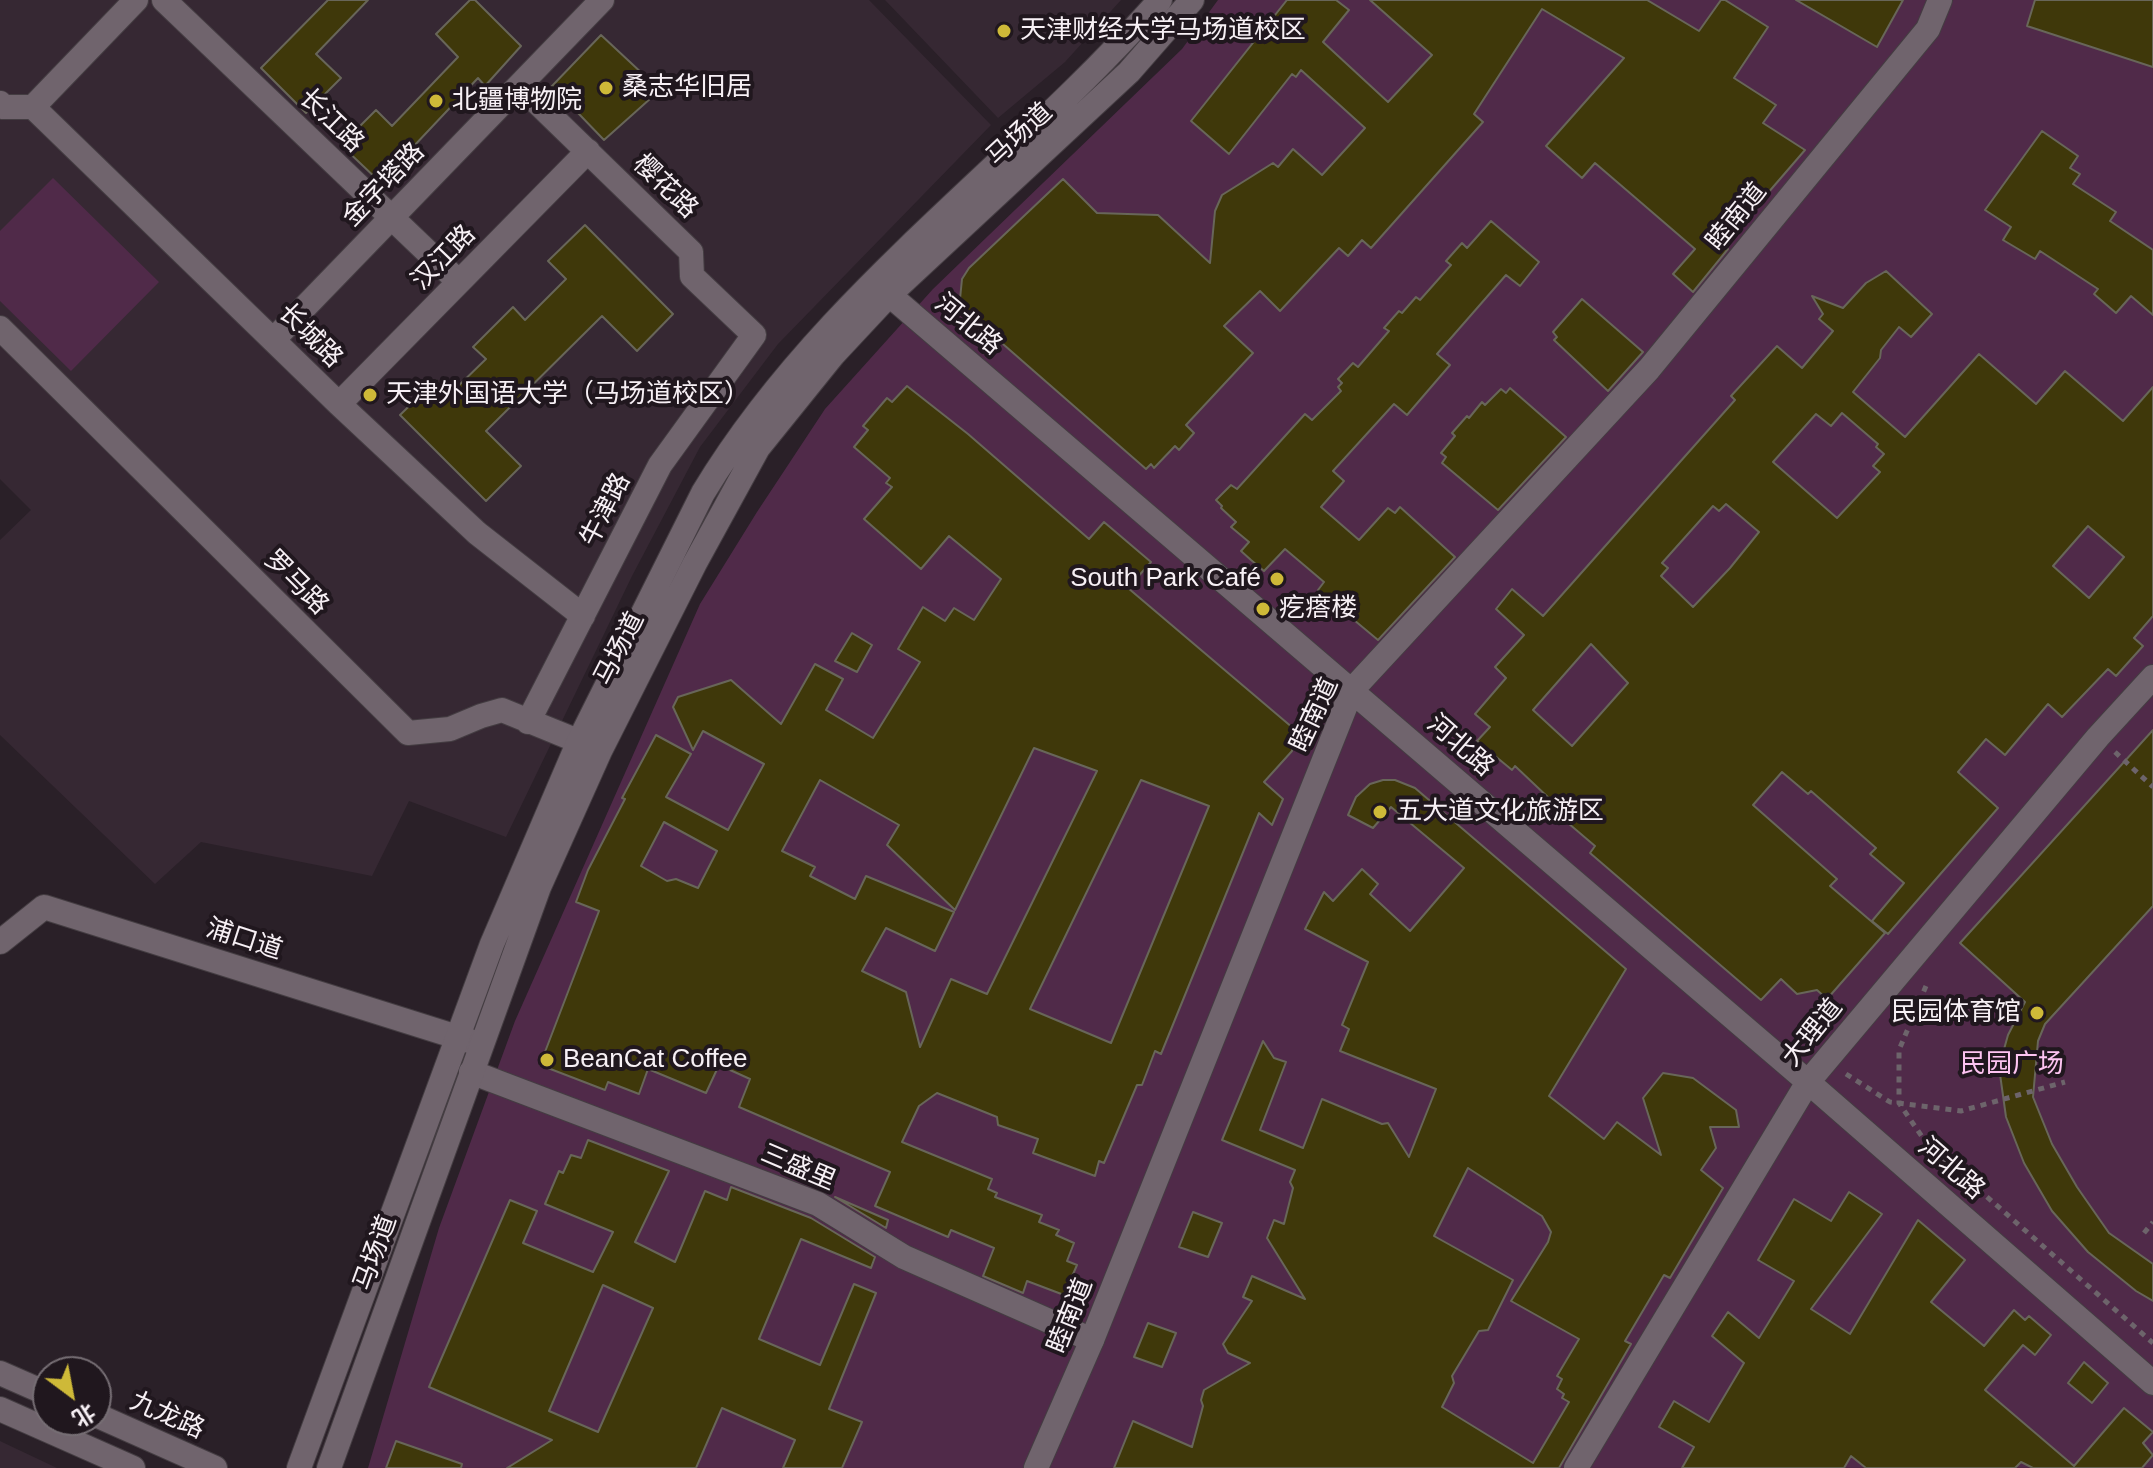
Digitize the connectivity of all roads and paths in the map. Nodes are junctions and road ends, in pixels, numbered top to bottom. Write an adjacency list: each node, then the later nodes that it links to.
1 (136, 0): 9 (street)
2 (164, 0): 11 (street, 长江路)
3 (602, 0): 7 (street, 金字塔路)
4 (1160, 0): 13 (street, 马场道)
5 (1192, 0): 13 (street, 马场道)
6 (1940, 0): 20 (street, 睦南道)
7 (520, 86): 10 (street, 樱花路); 11 (street, 金字塔路)
8 (1, 107): 9 (street)
9 (33, 107): 16 (street, 长城路)
10 (588, 151): 12 (street, 汉江路); 15 (street, 樱花路)
11 (391, 217): 12 (street, 长江路); 16 (street, 金字塔路)
12 (459, 282): 17 (street, 汉江路)
13 (881, 288): 20 (street, 河北路); 24 (street, 马场道)
14 (0, 328): 21 (street, 罗马路)
15 (754, 335): 18 (street, 牛津路)
16 (274, 339): 17 (street, 长城路)
17 (339, 404): 18 (street, 长城路)
18 (583, 616): 21 (street, 牛津路)
19 (2153, 677): 23 (street, 大理道)
20 (1352, 690): 32 (street, 河北路); 37 (street, 睦南道)
21 (528, 722): 24 (street, 罗马路)
22 (2125, 742): 23 (path)
23 (2107, 745): 25 (path); 26 (path); 30 (street, 大理道)
24 (590, 746): 29 (street, 马场道)
25 (2105, 764)
26 (2153, 787)
27 (0, 942): 29 (street, 浦口道)
28 (1926, 984): 34 (path)
29 (470, 1041): 31 (street, 马场道); 46 (street, 马场道)
30 (1825, 1061): 32 (street, 大理道); 34 (path)
31 (471, 1072): 37 (street, 三盛里); 47 (street, 马场道)
32 (1808, 1082): 40 (street, 河北路); 49 (street, 大理道)
33 (2065, 1082): 34 (path)
34 (1899, 1103): 38 (path)
35 (2153, 1222): 36 (path)
36 (2144, 1233)
37 (1092, 1340): 48 (street, 睦南道)
38 (2153, 1343)
39 (0, 1373): 41 (street)
40 (2153, 1383)
41 (32, 1387)
42 (0, 1409): 44 (street)
43 (112, 1422): 45 (street, 九龙路)
44 (133, 1468)
45 (215, 1468)
46 (299, 1468)
47 (329, 1468)
48 (1036, 1468)
49 (1576, 1468)

